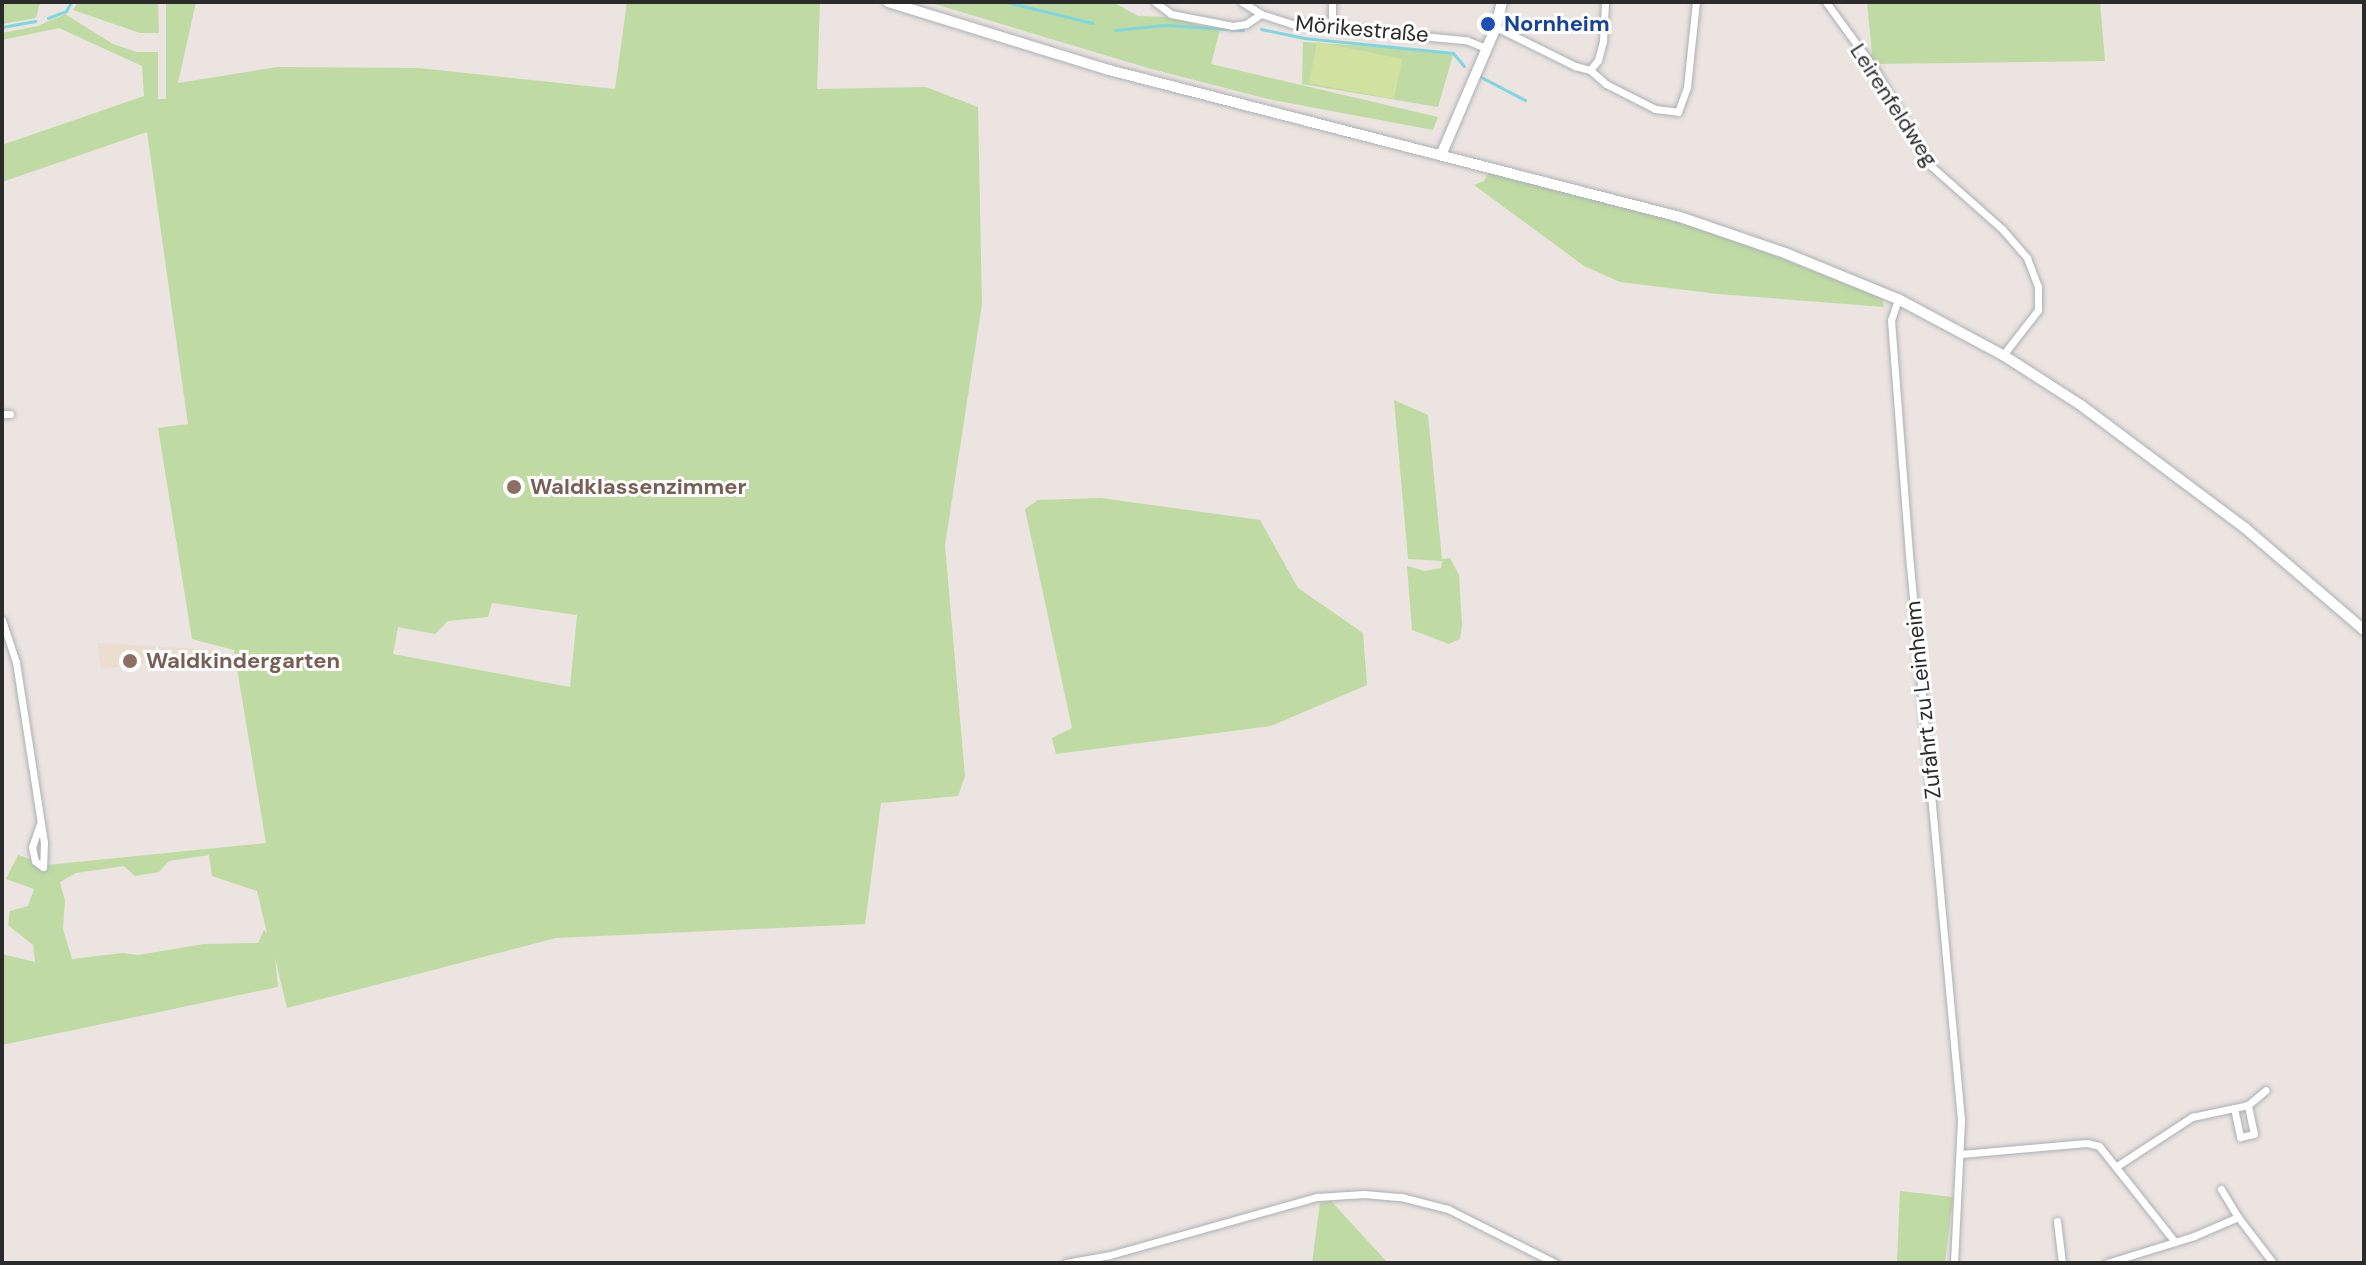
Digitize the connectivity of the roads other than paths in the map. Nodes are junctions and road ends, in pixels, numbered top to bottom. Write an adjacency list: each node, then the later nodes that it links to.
1 (888, 2): 14 (main road)
2 (1155, 2): 9 (street)
3 (1242, 2): 9 (street, Mörikestraße)
4 (1332, 2): 11 (street)
5 (1502, 2): 10 (main road)
6 (1605, 2): 13 (street)
7 (1696, 2): 13 (street)
8 (1826, 2): 16 (street, Leirenfeldweg)
9 (1261, 14): 11 (street, Mörikestraße)
10 (1496, 27): 12 (main road); 13 (street)
11 (1332, 28): 12 (street, Mörikestraße)
12 (1486, 48): 14 (main road)
13 (1590, 70)
14 (1442, 153): 15 (main road)
15 (1898, 299): 16 (main road); 23 (street, Zufahrt zu Leinheim)
16 (2003, 355): 18 (main road)
17 (2, 620): 19 (street)
18 (2364, 630)
19 (40, 824): 19 (street)
20 (2266, 1090): 21 (street)
21 (2248, 1105): 22 (street); 22 (street)
22 (2234, 1108): 24 (street)
23 (1961, 1154): 24 (street); 31 (street, Zufahrt zu Leinheim)
24 (2117, 1166): 28 (street)
25 (2221, 1189): 26 (street)
26 (2238, 1217): 28 (street); 34 (street)
27 (2057, 1221): 32 (street)
28 (2175, 1242): 33 (street)
29 (1066, 1263): 30 (street)
30 (1555, 1263)
31 (1954, 1263)
32 (2062, 1263)
33 (2107, 1263)
34 (2273, 1263)

